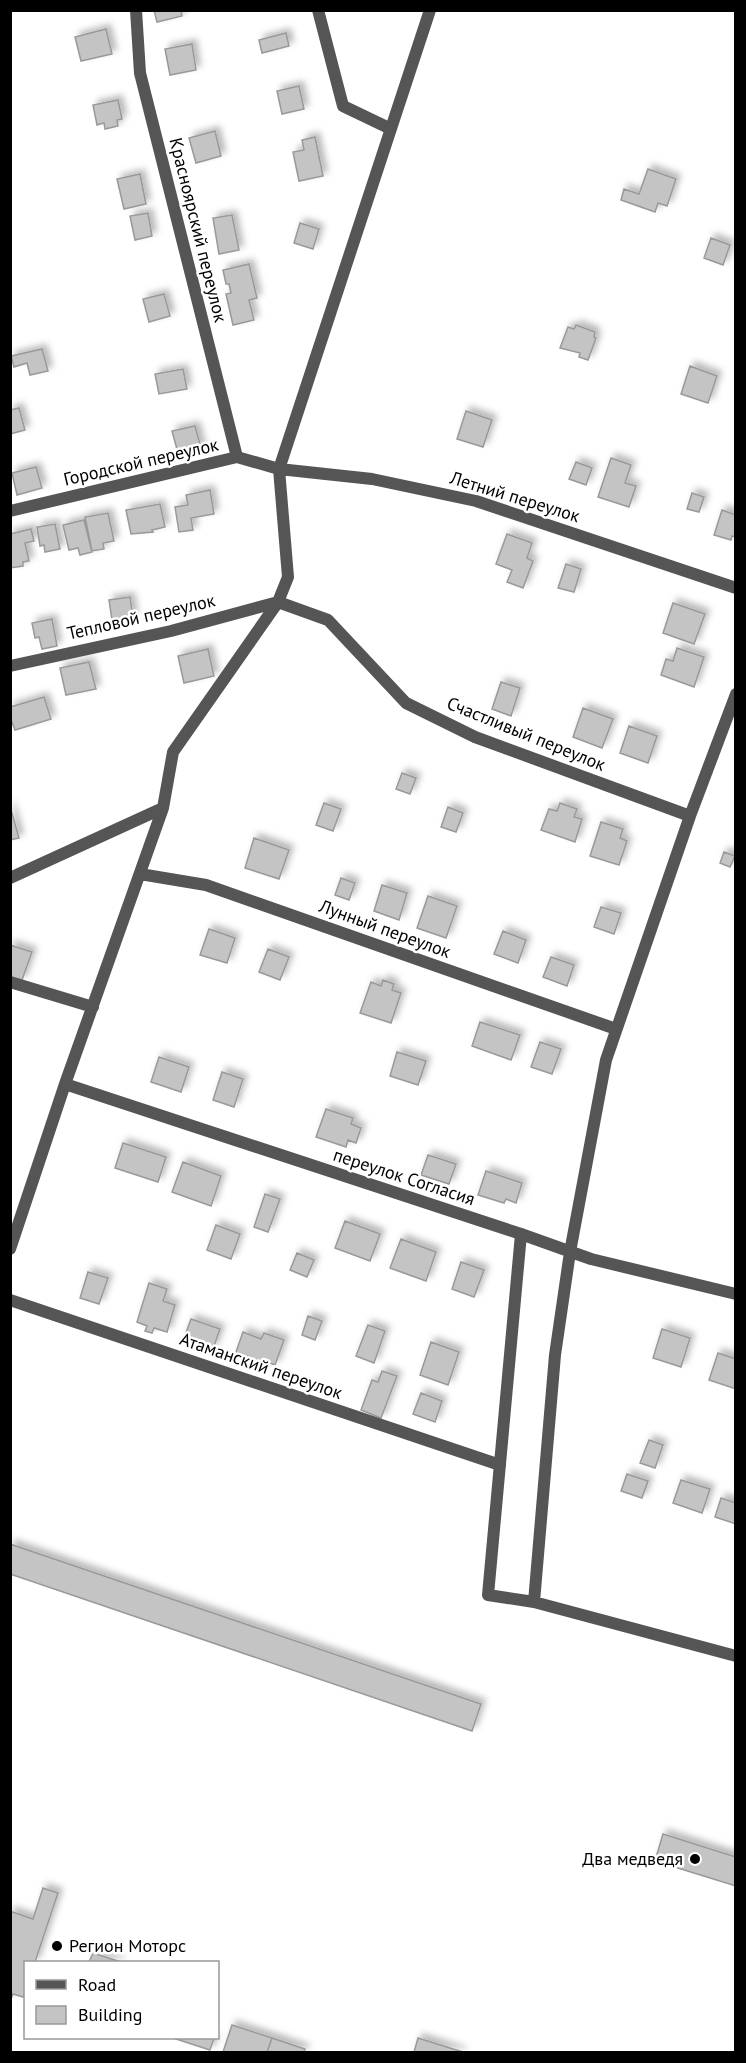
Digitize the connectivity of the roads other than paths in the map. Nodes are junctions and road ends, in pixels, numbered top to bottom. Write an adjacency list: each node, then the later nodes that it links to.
1 (136, 10): 5 (street, Красноярский переулок)
2 (318, 10): 4 (street)
3 (430, 10): 4 (street)
4 (391, 129): 6 (street)
5 (237, 457): 6 (street, Городской переулок); 7 (street, Городской переулок)
6 (279, 469): 8 (street, Летний переулок); 9 (street)
7 (10, 511)
8 (735, 588)
9 (279, 602): 10 (street, Тепловой переулок); 12 (street); 13 (street, Счастливый переулок)
10 (10, 666)
11 (735, 694): 13 (street)
12 (163, 808): 14 (street); 15 (street)
13 (690, 816): 18 (street)
14 (140, 874): 17 (street); 18 (street, Лунный переулок)
15 (10, 878)
16 (10, 982): 17 (street)
17 (93, 1007): 19 (street)
18 (616, 1029): 23 (street)
19 (65, 1084): 20 (street); 21 (street, переулок Согласия)
20 (16, 1214): 22 (street)
21 (521, 1234): 23 (street, переулок Согласия); 26 (street)
22 (10, 1249)
23 (570, 1252): 24 (street, переулок Согласия); 27 (street)
24 (735, 1294)
25 (10, 1300): 26 (street, Атаманский переулок)
26 (500, 1465): 27 (street)
27 (534, 1602): 28 (street)
28 (735, 1656)

